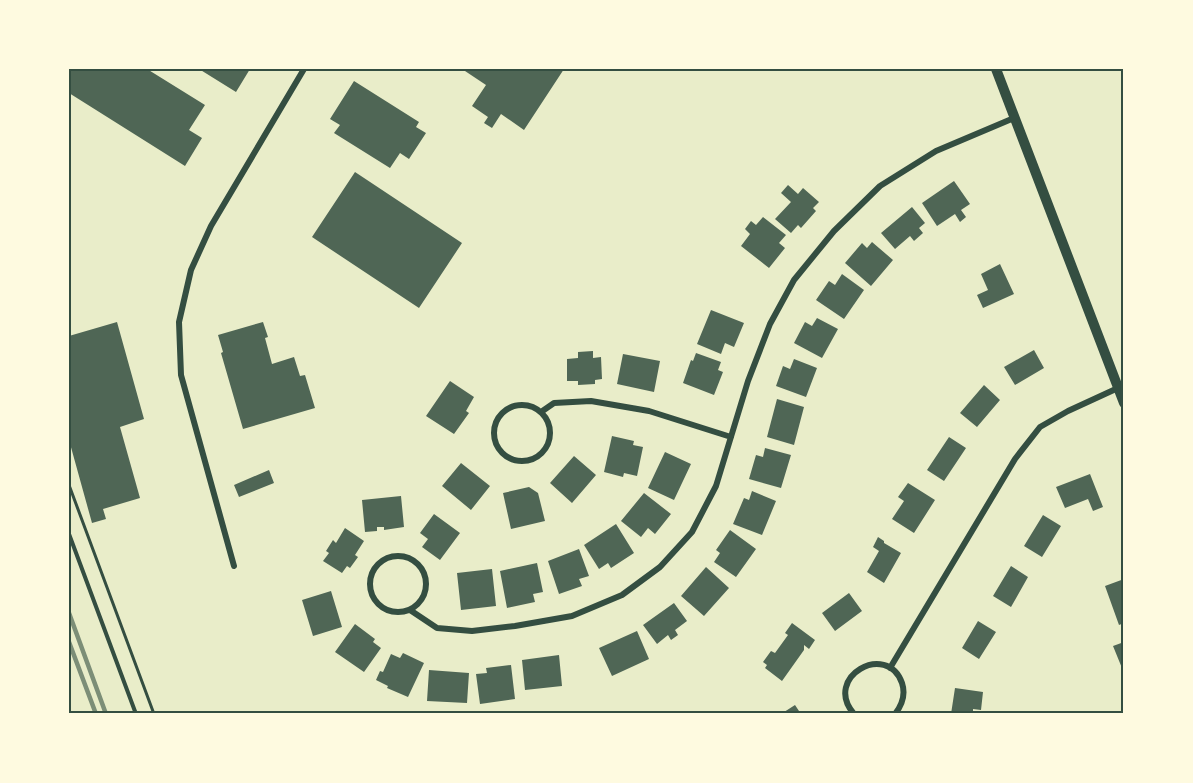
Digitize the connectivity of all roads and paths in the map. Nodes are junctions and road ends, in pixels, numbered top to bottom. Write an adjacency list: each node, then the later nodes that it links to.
1 (304, 69): 10 (street)
2 (996, 69): 3 (street)
3 (1014, 118): 4 (street); 7 (street)
4 (1118, 388): 5 (street); 12 (street)
5 (1124, 403)
6 (541, 412): 6 (street); 7 (street)
7 (731, 437): 11 (street)
8 (69, 484): 14 (path)
9 (69, 534): 13 (lane)
10 (234, 566)
11 (410, 609): 11 (street)
12 (890, 668): 15 (street); 16 (street)
13 (136, 714)
14 (154, 714)
15 (854, 714)
16 (895, 714)

